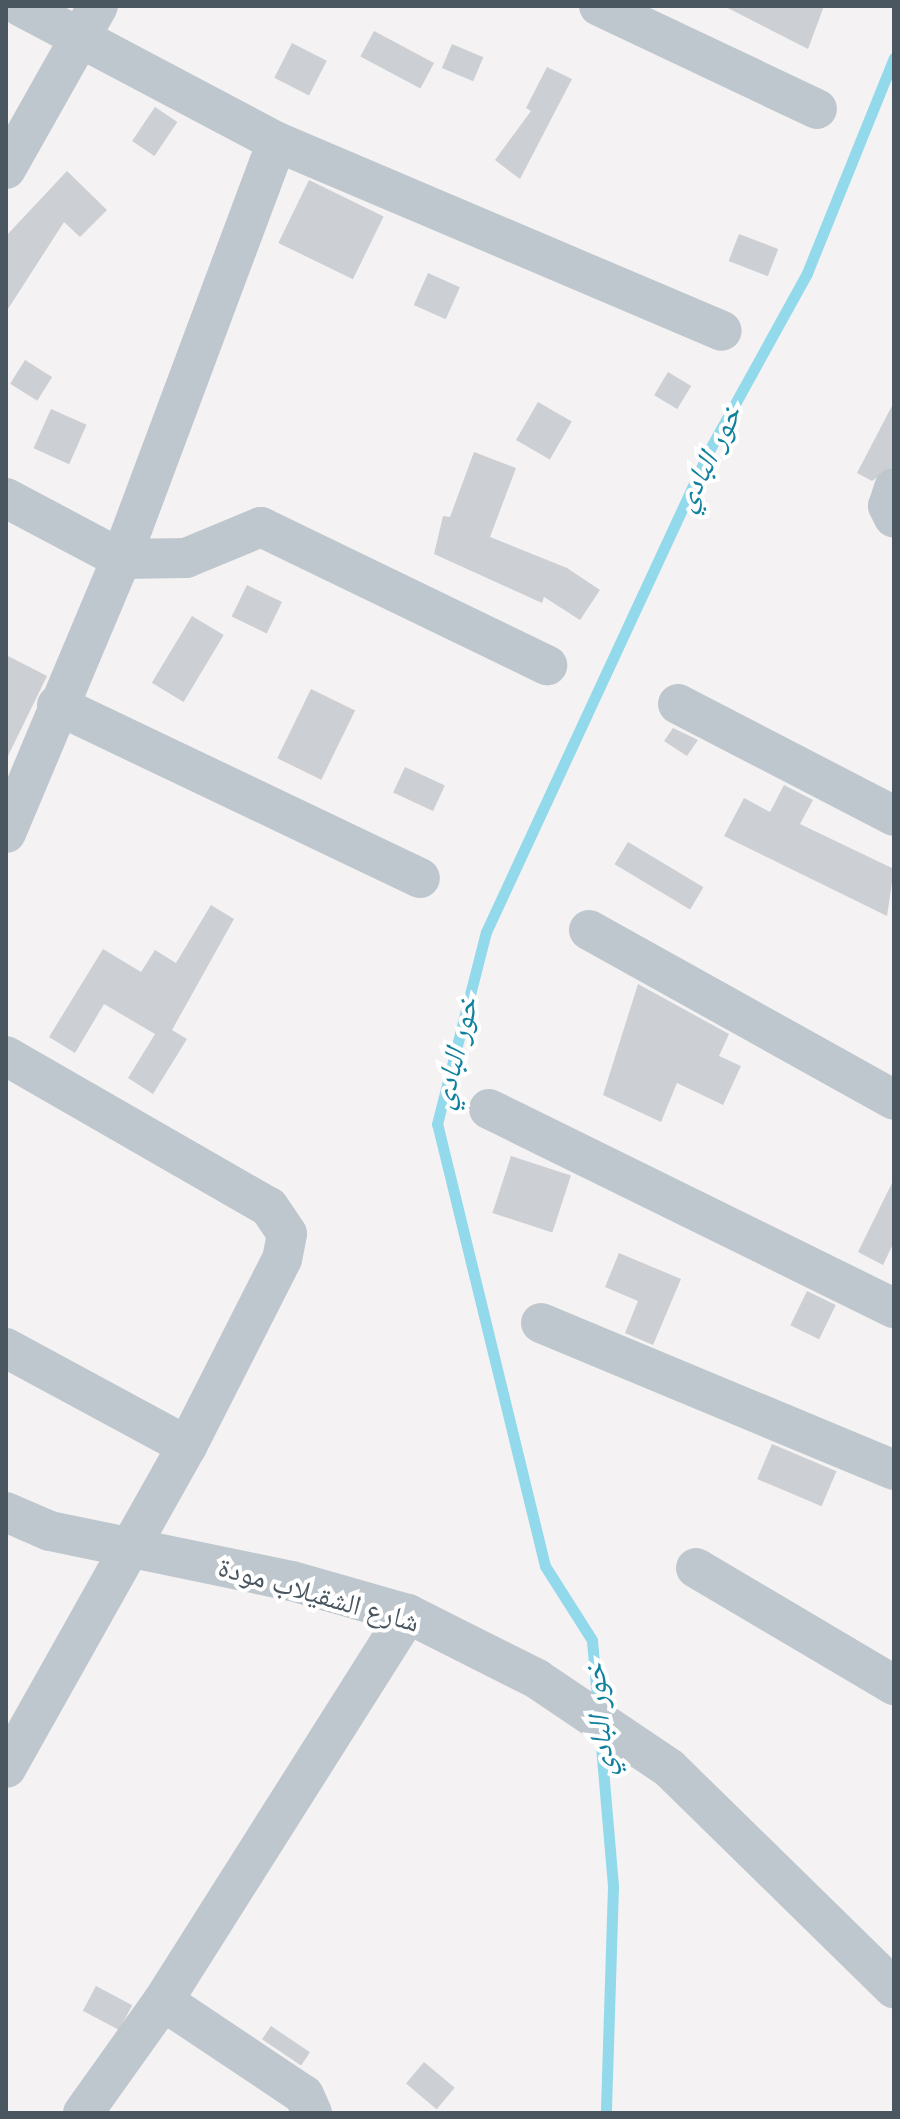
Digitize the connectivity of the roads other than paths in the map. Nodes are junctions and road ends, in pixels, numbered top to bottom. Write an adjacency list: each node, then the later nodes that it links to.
1 (20, 6): 3 (street)
2 (599, 6): 4 (street)
3 (89, 23): 5 (street); 6 (street)
4 (817, 109)
5 (277, 142): 7 (street); 11 (street)
6 (6, 169)
7 (722, 331)
8 (894, 488): 10 (street)
9 (6, 498): 11 (street)
10 (894, 518)
11 (121, 559): 12 (street); 14 (street)
12 (547, 665)
13 (678, 704): 15 (street)
14 (57, 705): 16 (street); 17 (street)
15 (894, 816)
16 (6, 833)
17 (420, 878)
18 (589, 930): 20 (street)
19 (6, 1056): 25 (street)
20 (894, 1100)
21 (489, 1109): 22 (street)
22 (894, 1308)
23 (541, 1323): 26 (street)
24 (6, 1348): 25 (street)
25 (187, 1446): 28 (street)
26 (894, 1470)
27 (6, 1512): 28 (street, شارع الشقيلاب مودة)
28 (131, 1551): 30 (street, شارع الشقيلاب مودة); 32 (street)
29 (696, 1568): 31 (street)
30 (408, 1614): 33 (street, شارع الشقيلاب مودة); 34 (street)
31 (894, 1685)
32 (6, 1768)
33 (894, 1988)
34 (163, 2001): 35 (street); 36 (street)
35 (83, 2113)
36 (312, 2113)

